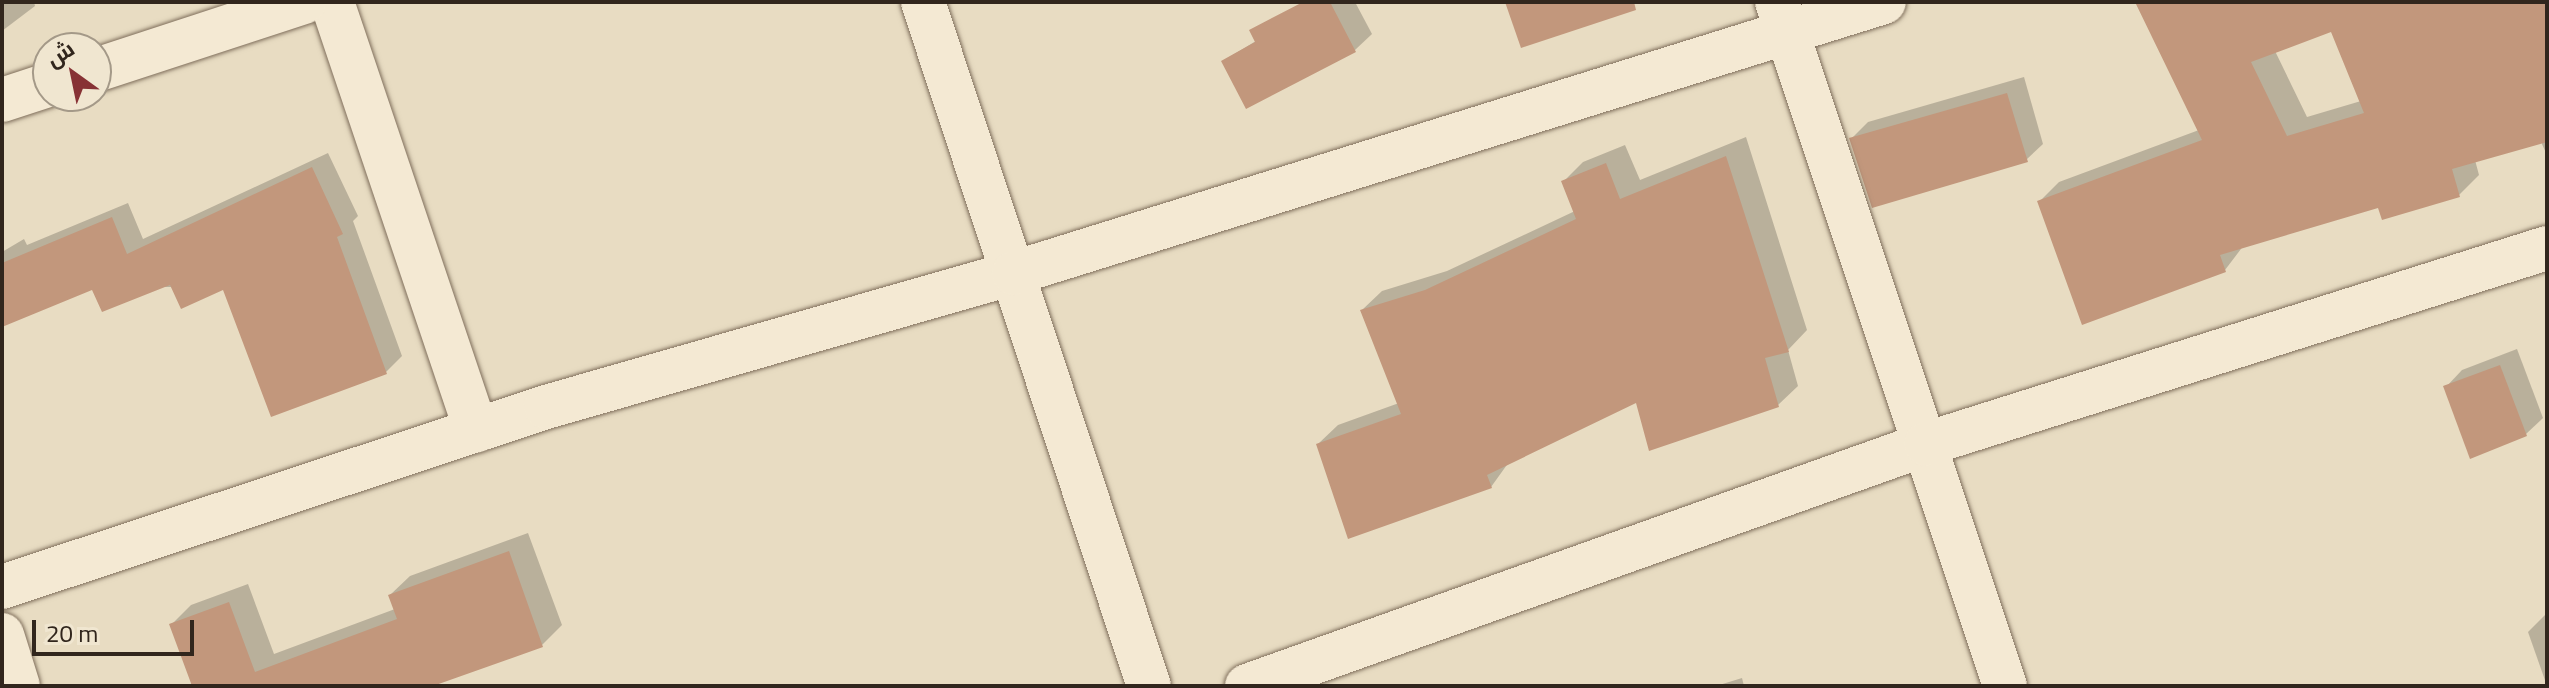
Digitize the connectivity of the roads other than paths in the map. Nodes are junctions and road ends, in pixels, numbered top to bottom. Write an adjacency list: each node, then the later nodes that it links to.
1 (304, 2): 6 (street)
2 (332, 2): 11 (street)
3 (923, 2): 10 (street)
4 (1884, 2): 5 (street)
5 (1782, 18): 10 (street); 12 (street)
6 (112, 65)
7 (32, 90): 8 (street)
8 (2, 100)
9 (2547, 248): 12 (street)
10 (1014, 273): 11 (street); 16 (street)
11 (476, 430): 13 (street)
12 (1926, 444): 17 (street); 18 (street)
13 (2, 587)
14 (2, 635): 15 (street)
15 (18, 686)
16 (1149, 686)
17 (1247, 686)
18 (2005, 686)

